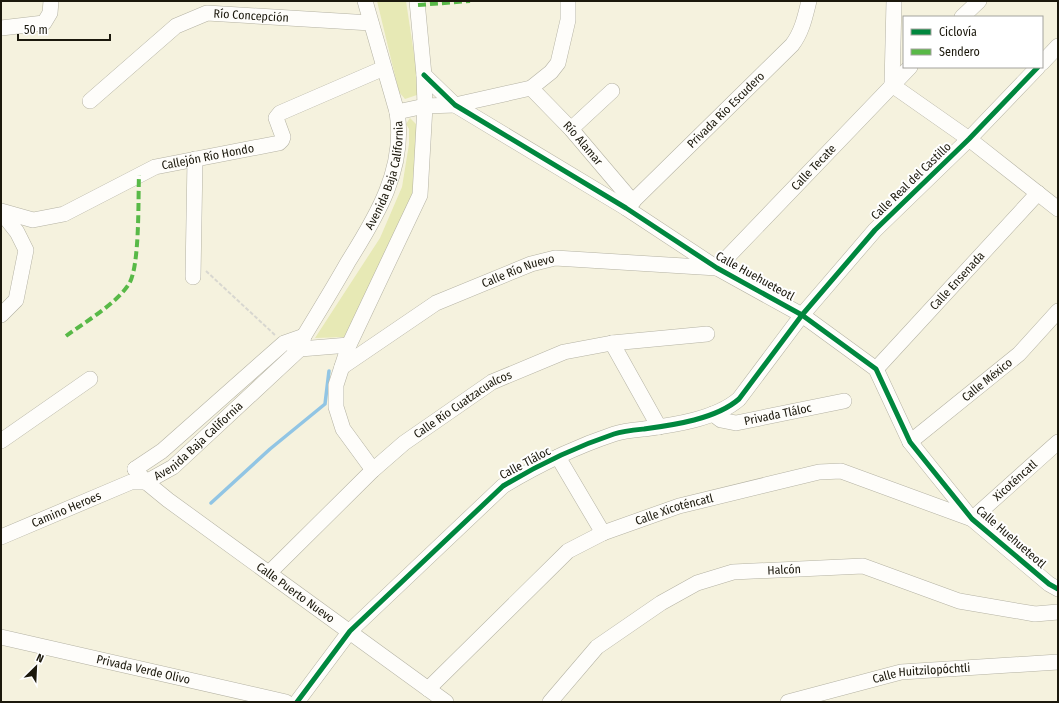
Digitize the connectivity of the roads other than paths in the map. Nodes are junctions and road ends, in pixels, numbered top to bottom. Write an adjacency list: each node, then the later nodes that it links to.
1 (51, 1): 10 (street)
2 (365, 1): 9 (street, Avenida Baja California)
3 (416, 1): 16 (street)
4 (568, 1): 18 (street)
5 (808, 1): 28 (street, Privada Río Escudero)
6 (894, 1): 17 (street)
7 (979, 1): 8 (street)
8 (963, 16)
9 (371, 23): 13 (street, Avenida Baja California); 20 (street, Río Concepción)
10 (1, 28)
11 (1058, 46): 12 (street)
12 (1043, 62)
13 (384, 68): 23 (street, Avenida Baja California); 26 (street, Callejón Río Hondo)
14 (909, 68): 17 (street, Calle Tecate)
15 (1037, 68): 25 (street, Calle Real del Castillo)
16 (424, 75): 21 (street, Calle Huehueteotl); 22 (street)
17 (892, 85): 25 (street); 31 (street, Calle Tecate)
18 (531, 88): 21 (street); 24 (street, Río Alamar)
19 (612, 91): 24 (street)
20 (90, 101)
21 (455, 105): 22 (street); 28 (street, Calle Huehueteotl)
22 (425, 106): 23 (street); 39 (street)
23 (397, 112): 37 (street, Avenida Baja California)
24 (571, 129): 28 (street, Río Alamar)
25 (970, 139): 27 (street); 35 (street, Calle Real del Castillo)
26 (195, 159): 30 (street, Callejón Río Hondo); 32 (street)
27 (1038, 193): 29 (street); 41 (street, Calle Ensenada)
28 (630, 205): 31 (street, Calle Huehueteotl)
29 (1058, 209)
30 (1, 212): 34 (street)
31 (717, 268): 35 (street, Calle Huehueteotl); 40 (street, Calle Río Nuevo)
32 (193, 273)
33 (1058, 311): 47 (street, Calle México)
34 (1, 315)
35 (802, 315): 41 (street, Calle Huehueteotl); 44 (street, Calle Tláloc)
36 (707, 334): 38 (street, Calle Río Cuatzacualcos)
37 (302, 342): 39 (street); 51 (street, Avenida Baja California); 52 (street, Avenida Baja California)
38 (612, 343): 45 (street); 50 (street, Calle Río Cuatzacualcos)
39 (349, 345): 40 (street)
40 (342, 367): 50 (street)
41 (876, 369): 47 (street, Calle Huehueteotl)
42 (90, 379): 46 (street)
43 (844, 400): 44 (street, Privada Tláloc)
44 (713, 414): 45 (street, Calle Tláloc)
45 (659, 427): 49 (street, Calle Tláloc)
46 (1, 441)
47 (910, 442): 53 (street, Calle Huehueteotl)
48 (1058, 442): 53 (street, Xicoténcatl)
49 (558, 457): 54 (street); 59 (street, Calle Tláloc)
50 (373, 470): 56 (street, Calle Río Cuatzacualcos)
51 (133, 475): 52 (street, Camino Heroes); 55 (street, Camino Heroes)
52 (146, 482): 56 (street, Calle Puerto Nuevo)
53 (972, 519): 54 (street, Calle Xicoténcatl); 57 (street, Calle Huehueteotl)
54 (603, 533): 62 (street, Calle Xicoténcatl)
55 (1, 536)
56 (269, 573): 59 (street, Calle Puerto Nuevo)
57 (1055, 582)
58 (1058, 612): 66 (street, Halcón)
59 (350, 631): 62 (street, Calle Puerto Nuevo); 64 (street, Calle Tláloc)
60 (1, 637): 63 (street, Privada Verde Olivo)
61 (1058, 662): 67 (street, Calle Huitzilopóchtli)
62 (428, 688): 65 (street, Calle Puerto Nuevo)
63 (286, 702)
64 (297, 702)
65 (446, 702)
66 (550, 702)
67 (788, 702)

